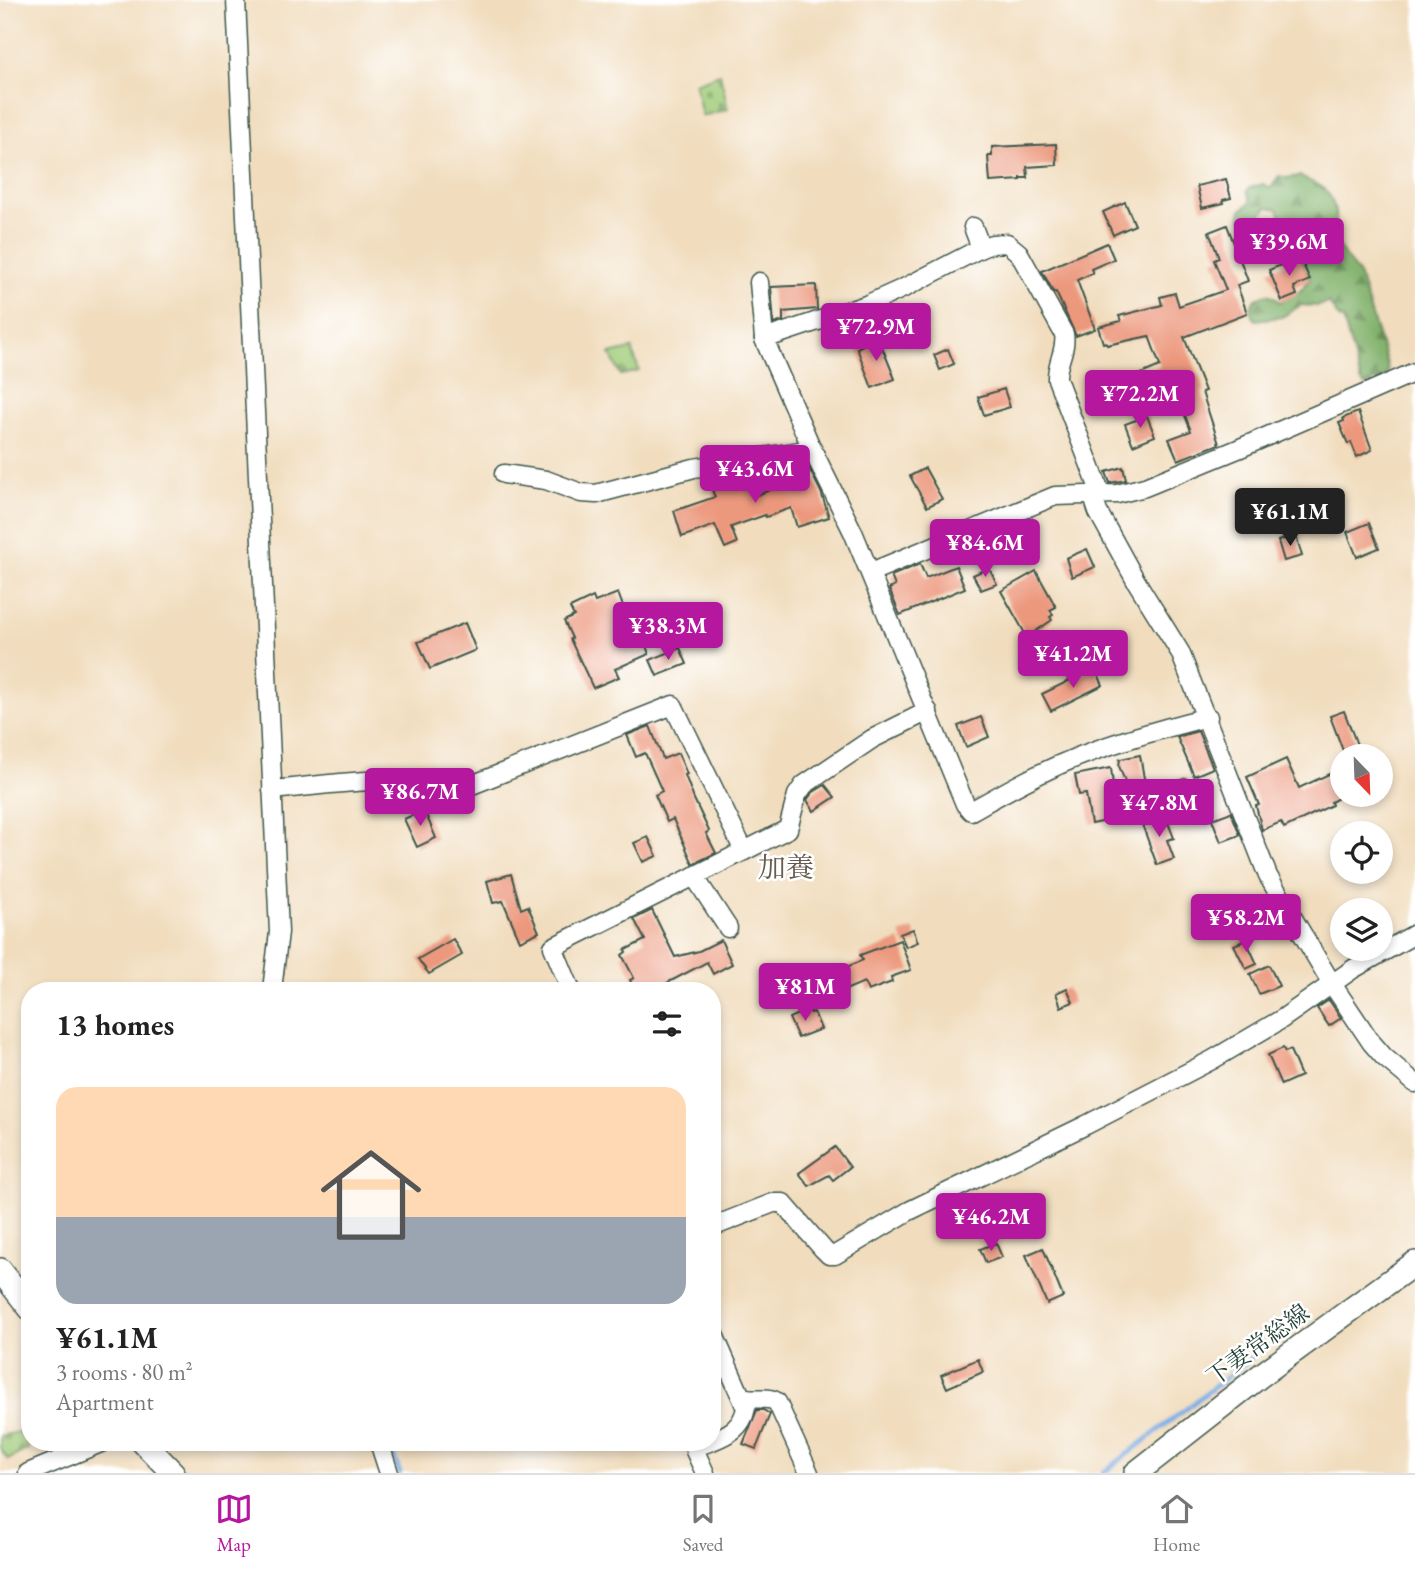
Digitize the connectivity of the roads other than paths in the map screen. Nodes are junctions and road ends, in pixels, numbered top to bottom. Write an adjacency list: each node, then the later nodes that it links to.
1 (236, 0): 13 (street)
2 (973, 227): 3 (street)
3 (981, 248): 5 (street); 9 (street)
4 (759, 282): 5 (street)
5 (764, 339): 7 (street)
6 (1415, 372): 9 (street)
7 (813, 449): 8 (street); 10 (street)
8 (504, 474)
9 (1097, 494): 10 (street); 12 (street)
10 (871, 572): 11 (street)
11 (928, 710): 12 (street); 14 (street)
12 (1208, 718): 20 (street)
13 (272, 790): 14 (street); 18 (street)
14 (744, 851): 15 (street)
15 (694, 876): 16 (street); 19 (street)
16 (728, 928)
17 (1415, 934): 20 (street)
18 (273, 982)
19 (568, 982)
20 (1332, 984): 21 (street); 22 (street)
21 (1415, 1083)
22 (721, 1223)
23 (1415, 1264): 38 (main road, 下妻常総線)
24 (0, 1270): 25 (main road)
25 (21, 1297)
26 (721, 1349): 27 (street)
27 (743, 1397): 28 (street); 37 (street)
28 (721, 1437)
29 (81, 1451): 33 (street)
30 (152, 1451): 34 (main road)
31 (382, 1451): 35 (street)
32 (695, 1451): 36 (street)
33 (28, 1473)
34 (173, 1473)
35 (389, 1473)
36 (705, 1473)
37 (809, 1473)
38 (1136, 1473)

